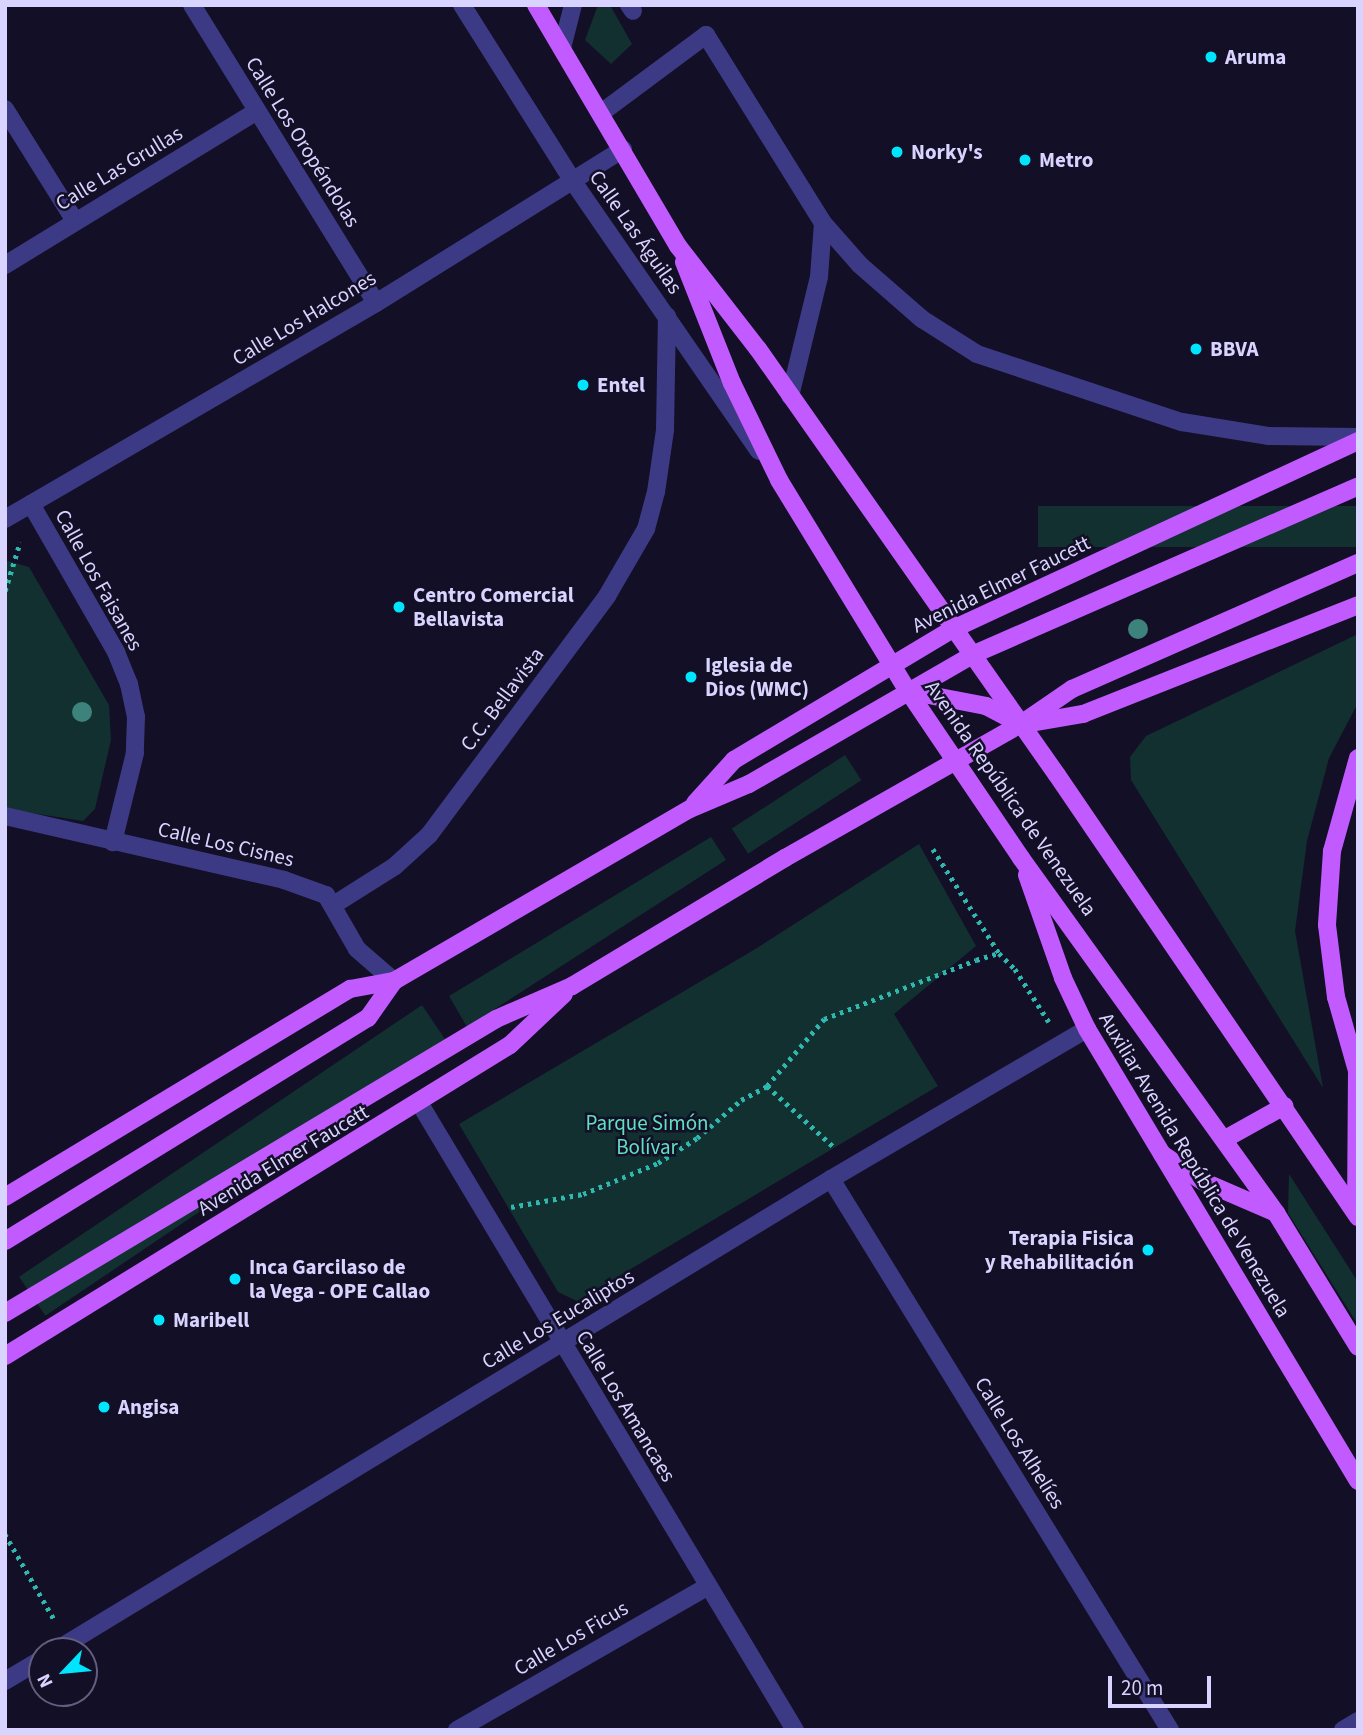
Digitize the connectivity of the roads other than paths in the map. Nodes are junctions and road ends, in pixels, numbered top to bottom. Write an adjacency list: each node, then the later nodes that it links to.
1 (192, 5): 7 (street, Calle Los Oropéndolas)
2 (462, 5): 10 (street, Calle Las Águilas)
3 (536, 5): 5 (main road, Avenida República de Venezuela)
4 (573, 5): 5 (street)
5 (562, 48): 8 (main road, Avenida República de Venezuela)
6 (5, 109): 11 (street)
7 (257, 111): 11 (street, Calle Las Grullas); 15 (street, Calle Los Oropéndolas)
8 (601, 113): 9 (main road, Avenida República de Venezuela); 12 (street)
9 (623, 149): 10 (street, Calle Los Halcones); 13 (main road, Avenida República de Venezuela)
10 (572, 180): 15 (street, Calle Los Halcones); 16 (street, Calle Las Águilas)
11 (75, 221): 14 (street, Calle Las Grullas)
12 (823, 223): 17 (street); 18 (street)
13 (678, 246): 17 (main road, Avenida República de Venezuela); 19 (main road, Avenida República de Venezuela)
14 (5, 265)
15 (376, 303): 21 (street, Calle Los Halcones)
16 (667, 316): 19 (street, Calle Las Águilas); 36 (street, C.C. Bellavista)
17 (790, 396): 25 (main road, Avenida República de Venezuela)
18 (1358, 439): 25 (main road, Avenida Elmer Faucett)
19 (779, 480): 27 (main road, Avenida República de Venezuela)
20 (1358, 486): 26 (main road, Avenida Elmer Faucett)
21 (31, 504): 22 (street, Calle Los Halcones); 34 (street, Calle Los Faisanes)
22 (5, 519)
23 (1358, 563): 29 (main road, Avenida Elmer Faucett)
24 (1358, 605): 29 (main road, Avenida Elmer Faucett)
25 (953, 629): 26 (main road, Avenida República de Venezuela); 27 (main road, Avenida Elmer Faucett)
26 (972, 655): 28 (main road, Avenida Elmer Faucett); 29 (main road, Avenida República de Venezuela)
27 (891, 663): 28 (main road, Avenida República de Venezuela); 32 (main road, Avenida Elmer Faucett)
28 (908, 691): 29 (main road); 31 (main road, Avenida República de Venezuela); 32 (main road, Avenida Elmer Faucett)
29 (1021, 724): 31 (main road, Avenida Elmer Faucett); 42 (main road, Avenida República de Venezuela)
30 (1358, 758): 40 (main road)
31 (954, 761): 35 (main road, Avenida República de Venezuela); 38 (main road, Avenida Elmer Faucett)
32 (690, 809): 37 (main road, Avenida Elmer Faucett)
33 (5, 816): 34 (street, Calle Los Cisnes)
34 (113, 842): 36 (street, Calle Los Cisnes)
35 (1021, 858): 39 (main road, Auxiliar Avenida República de Venezuela); 43 (main road, Avenida República de Venezuela)
36 (335, 904): 37 (street)
37 (394, 981): 46 (main road, Avenida Elmer Faucett); 49 (main road, Avenida Elmer Faucett)
38 (572, 986): 41 (main road, Avenida Elmer Faucett); 50 (main road, Avenida Elmer Faucett)
39 (1087, 1030): 44 (main road, Auxiliar Avenida República de Venezuela); 45 (street, Calle Los Eucaliptos)
40 (1357, 1073): 48 (main road)
41 (420, 1104): 51 (street, Calle Los Amancaes); 53 (main road, Avenida Elmer Faucett)
42 (1284, 1107): 43 (main road); 48 (main road, Avenida República de Venezuela)
43 (1225, 1139): 47 (main road, Avenida República de Venezuela)
44 (1156, 1150): 47 (main road); 54 (main road, Auxiliar Avenida República de Venezuela)
45 (831, 1179): 51 (street, Calle Los Eucaliptos); 62 (street, Calle Los Alhelíes)
46 (5, 1197)
47 (1276, 1213): 52 (main road, Avenida República de Venezuela)
48 (1357, 1215)
49 (5, 1241)
50 (5, 1313)
51 (562, 1343): 55 (street, Calle Los Amancaes); 56 (street, Calle Los Eucaliptos)
52 (1358, 1347)
53 (5, 1356)
54 (1358, 1481)
55 (707, 1587): 60 (street, Calle Los Ficus); 61 (street, Calle Los Amancaes)
56 (77, 1637)
57 (28, 1667): 58 (street)
58 (5, 1681)
59 (1358, 1721): 63 (street)
60 (465, 1728)
61 (795, 1730)
62 (1170, 1730)
63 (1343, 1730)

